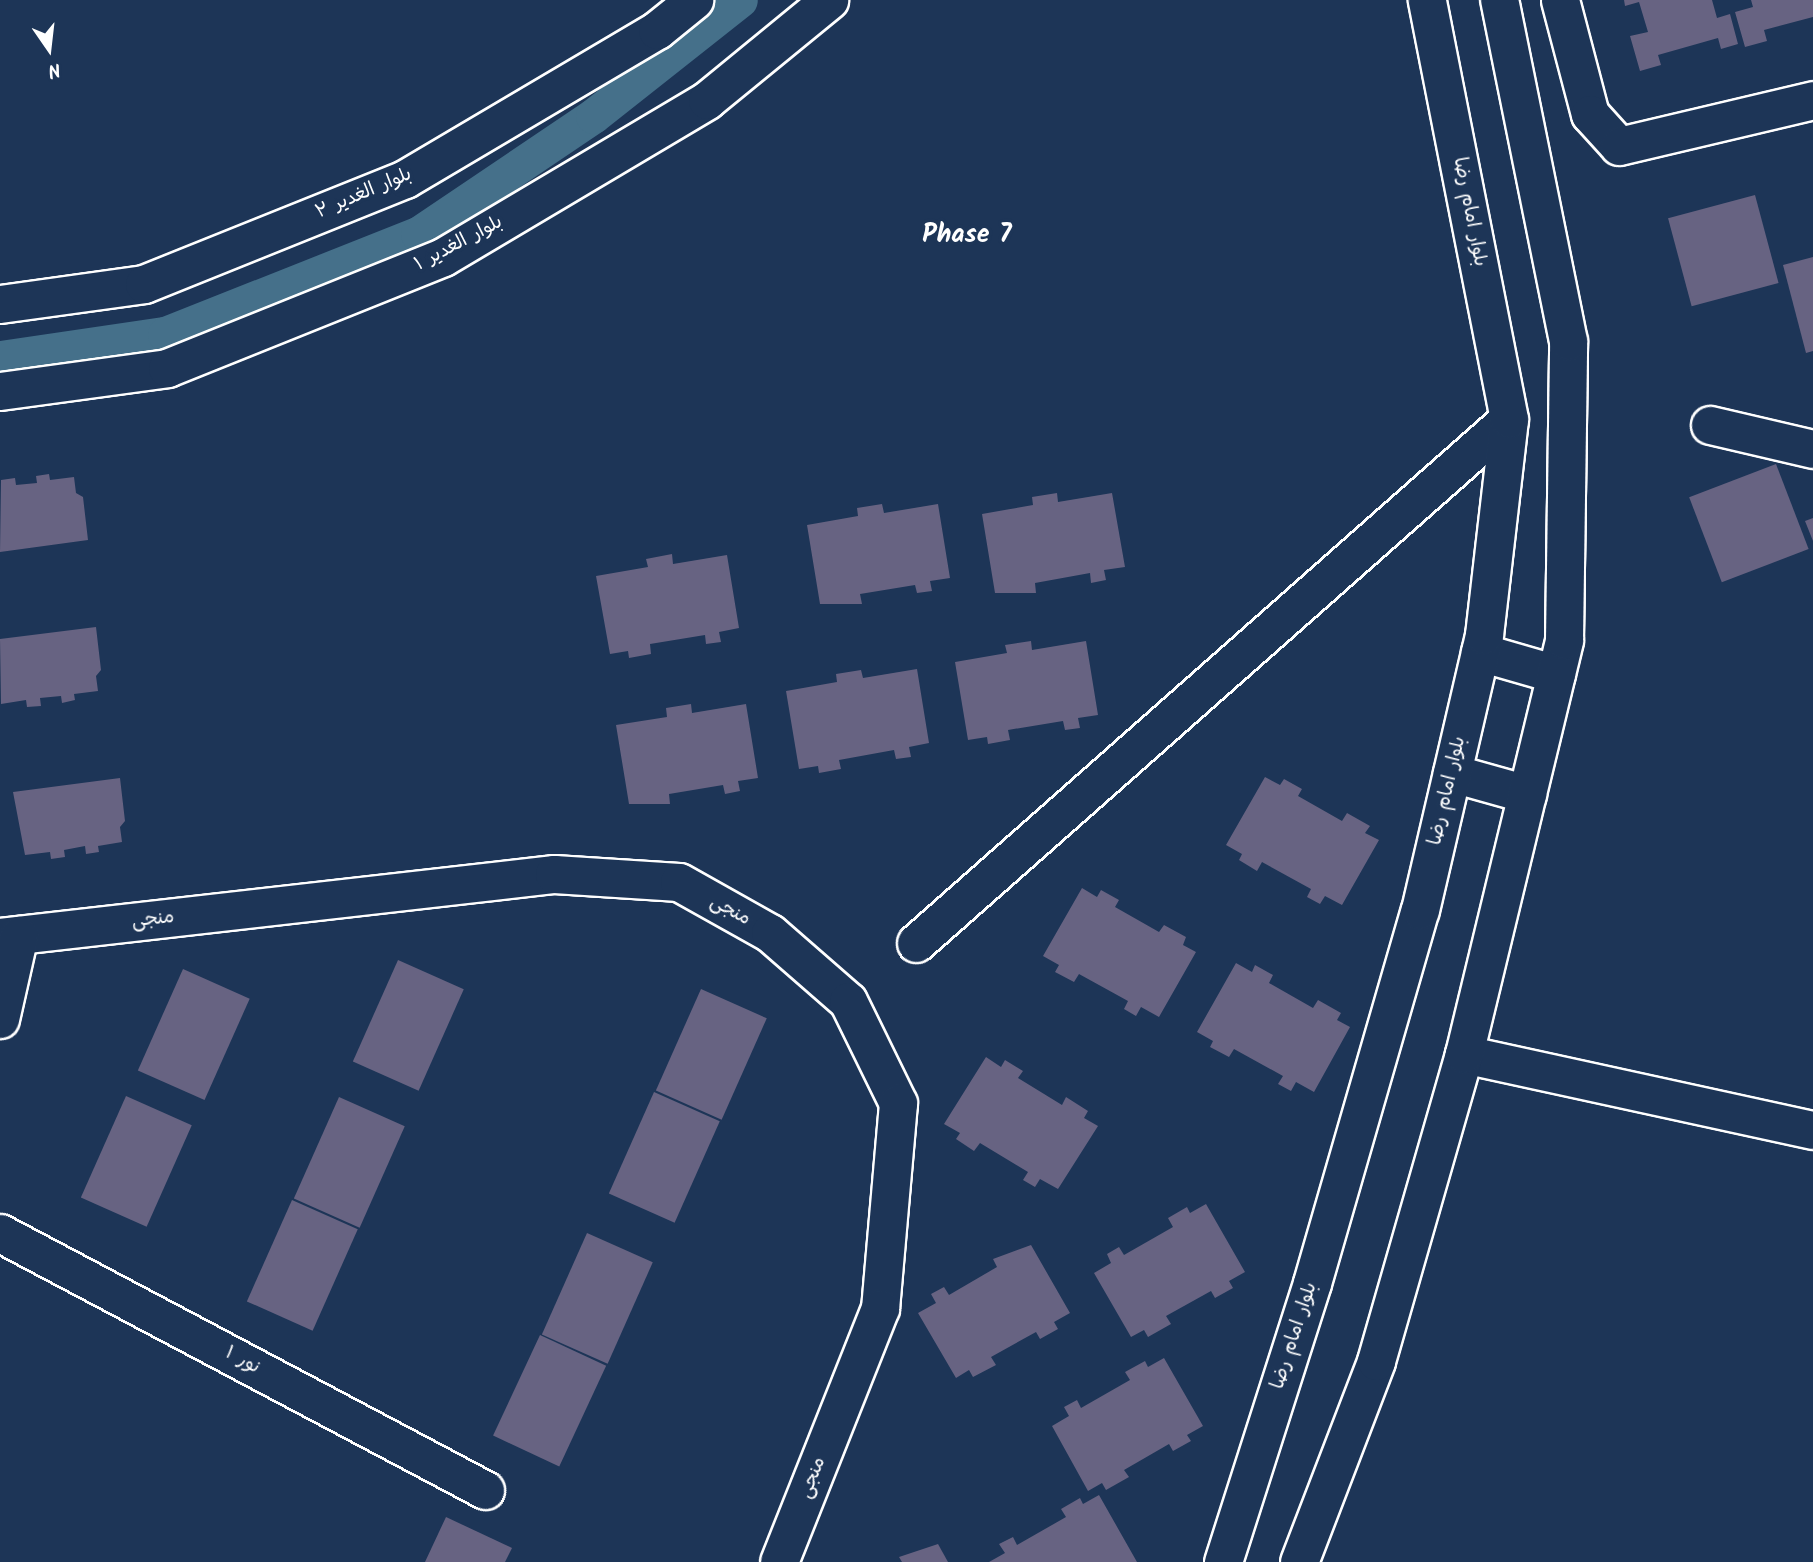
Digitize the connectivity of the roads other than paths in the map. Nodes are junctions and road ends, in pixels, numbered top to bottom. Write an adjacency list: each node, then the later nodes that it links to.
1 (694, 0): 7 (street, بلوار الغدیر ۲)
2 (829, 0): 8 (street, بلوار الغدیر ۱)
3 (1427, 0): 9 (street, بلوار امام رضا)
4 (1499, 0): 13 (street)
5 (1560, 0): 6 (street)
6 (1813, 100)
7 (0, 304)
8 (0, 391)
9 (1509, 419): 12 (street, بلوار امام رضا); 17 (street)
10 (1710, 425): 11 (street)
11 (1813, 449)
12 (1480, 652): 13 (street); 14 (street, بلوار امام رضا)
13 (1556, 674): 15 (street)
14 (1452, 773): 15 (street); 24 (street, بلوار امام رضا)
15 (1527, 794): 19 (street)
16 (10, 936): 18 (street); 23 (street, منجی)
17 (916, 943)
18 (0, 1019)
19 (1464, 1054): 20 (street); 25 (street)
20 (1813, 1130)
21 (0, 1233): 22 (street, نور ۱)
22 (485, 1490)
23 (779, 1562)
24 (1223, 1562)
25 (1299, 1562)

